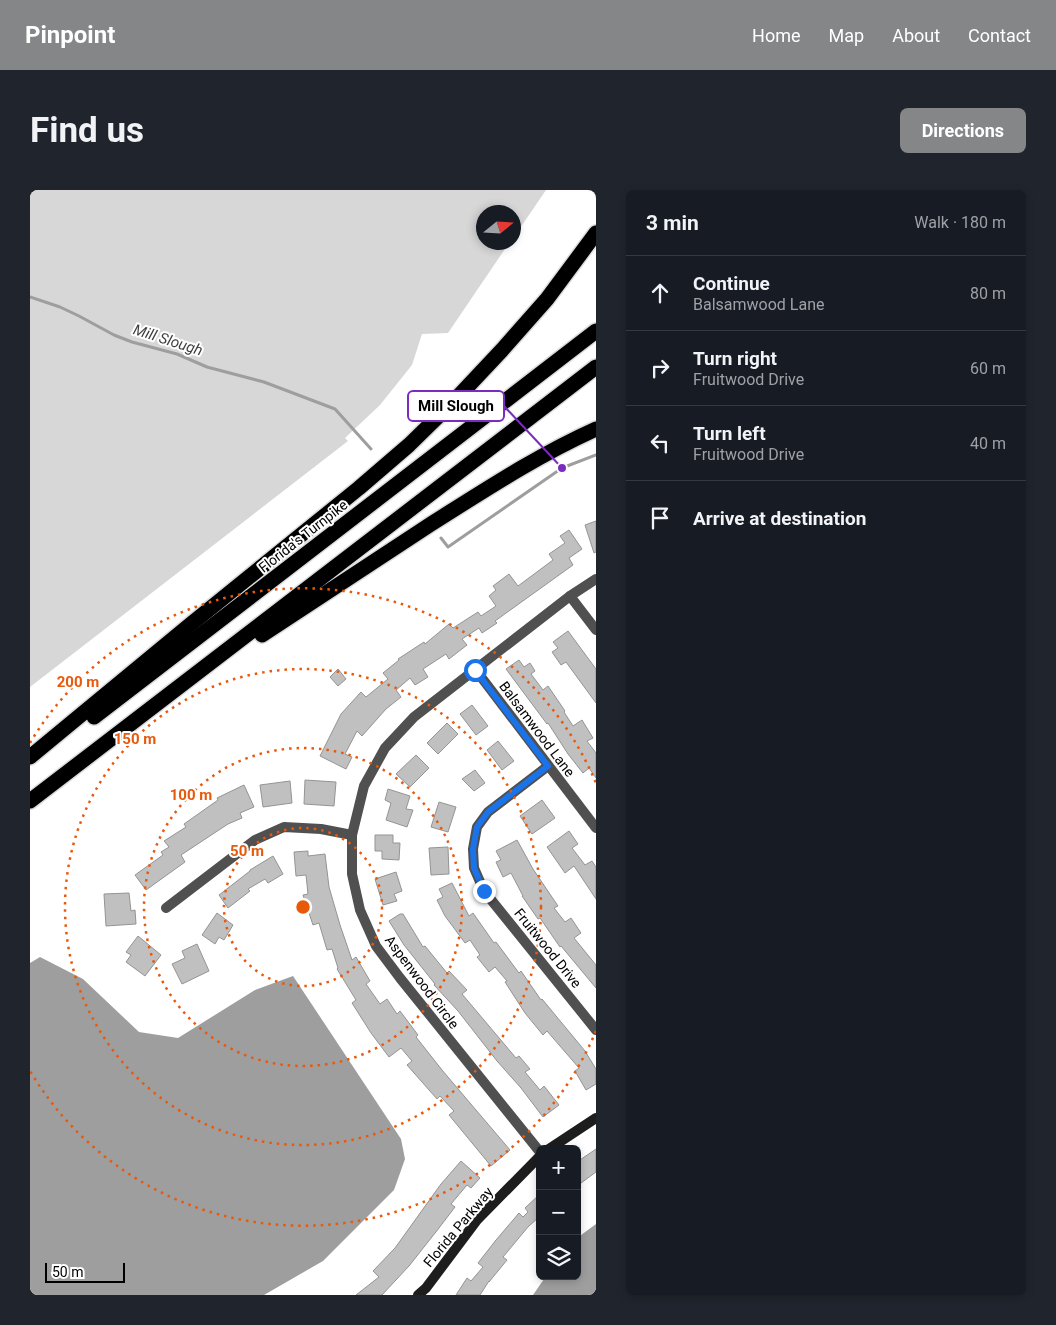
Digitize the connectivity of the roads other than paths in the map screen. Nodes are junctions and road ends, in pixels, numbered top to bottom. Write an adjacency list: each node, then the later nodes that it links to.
1 (596, 233): 10 (highway)
2 (596, 331): 11 (highway, Florida's Turnpike)
3 (596, 367): 9 (highway)
4 (596, 428): 9 (highway)
5 (596, 579): 6 (street, Aspenwood Circle)
6 (570, 596): 7 (street); 8 (street, Aspenwood Circle)
7 (596, 630)
8 (475, 670): 12 (street, Balsamwood Lane); 15 (street, Aspenwood Circle)
9 (200, 671): 13 (highway)
10 (30, 758)
11 (30, 766)
12 (548, 766): 14 (street, Balsamwood Lane); 17 (street, Fruitwood Drive)
13 (30, 801)
14 (596, 828)
15 (352, 834): 16 (street); 20 (street, Aspenwood Circle)
16 (166, 908)
17 (596, 1030)
18 (596, 1118): 19 (street)
19 (555, 1145)
20 (536, 1147)
21 (536, 1160): 22 (street, Florida Parkway)
22 (418, 1295)

